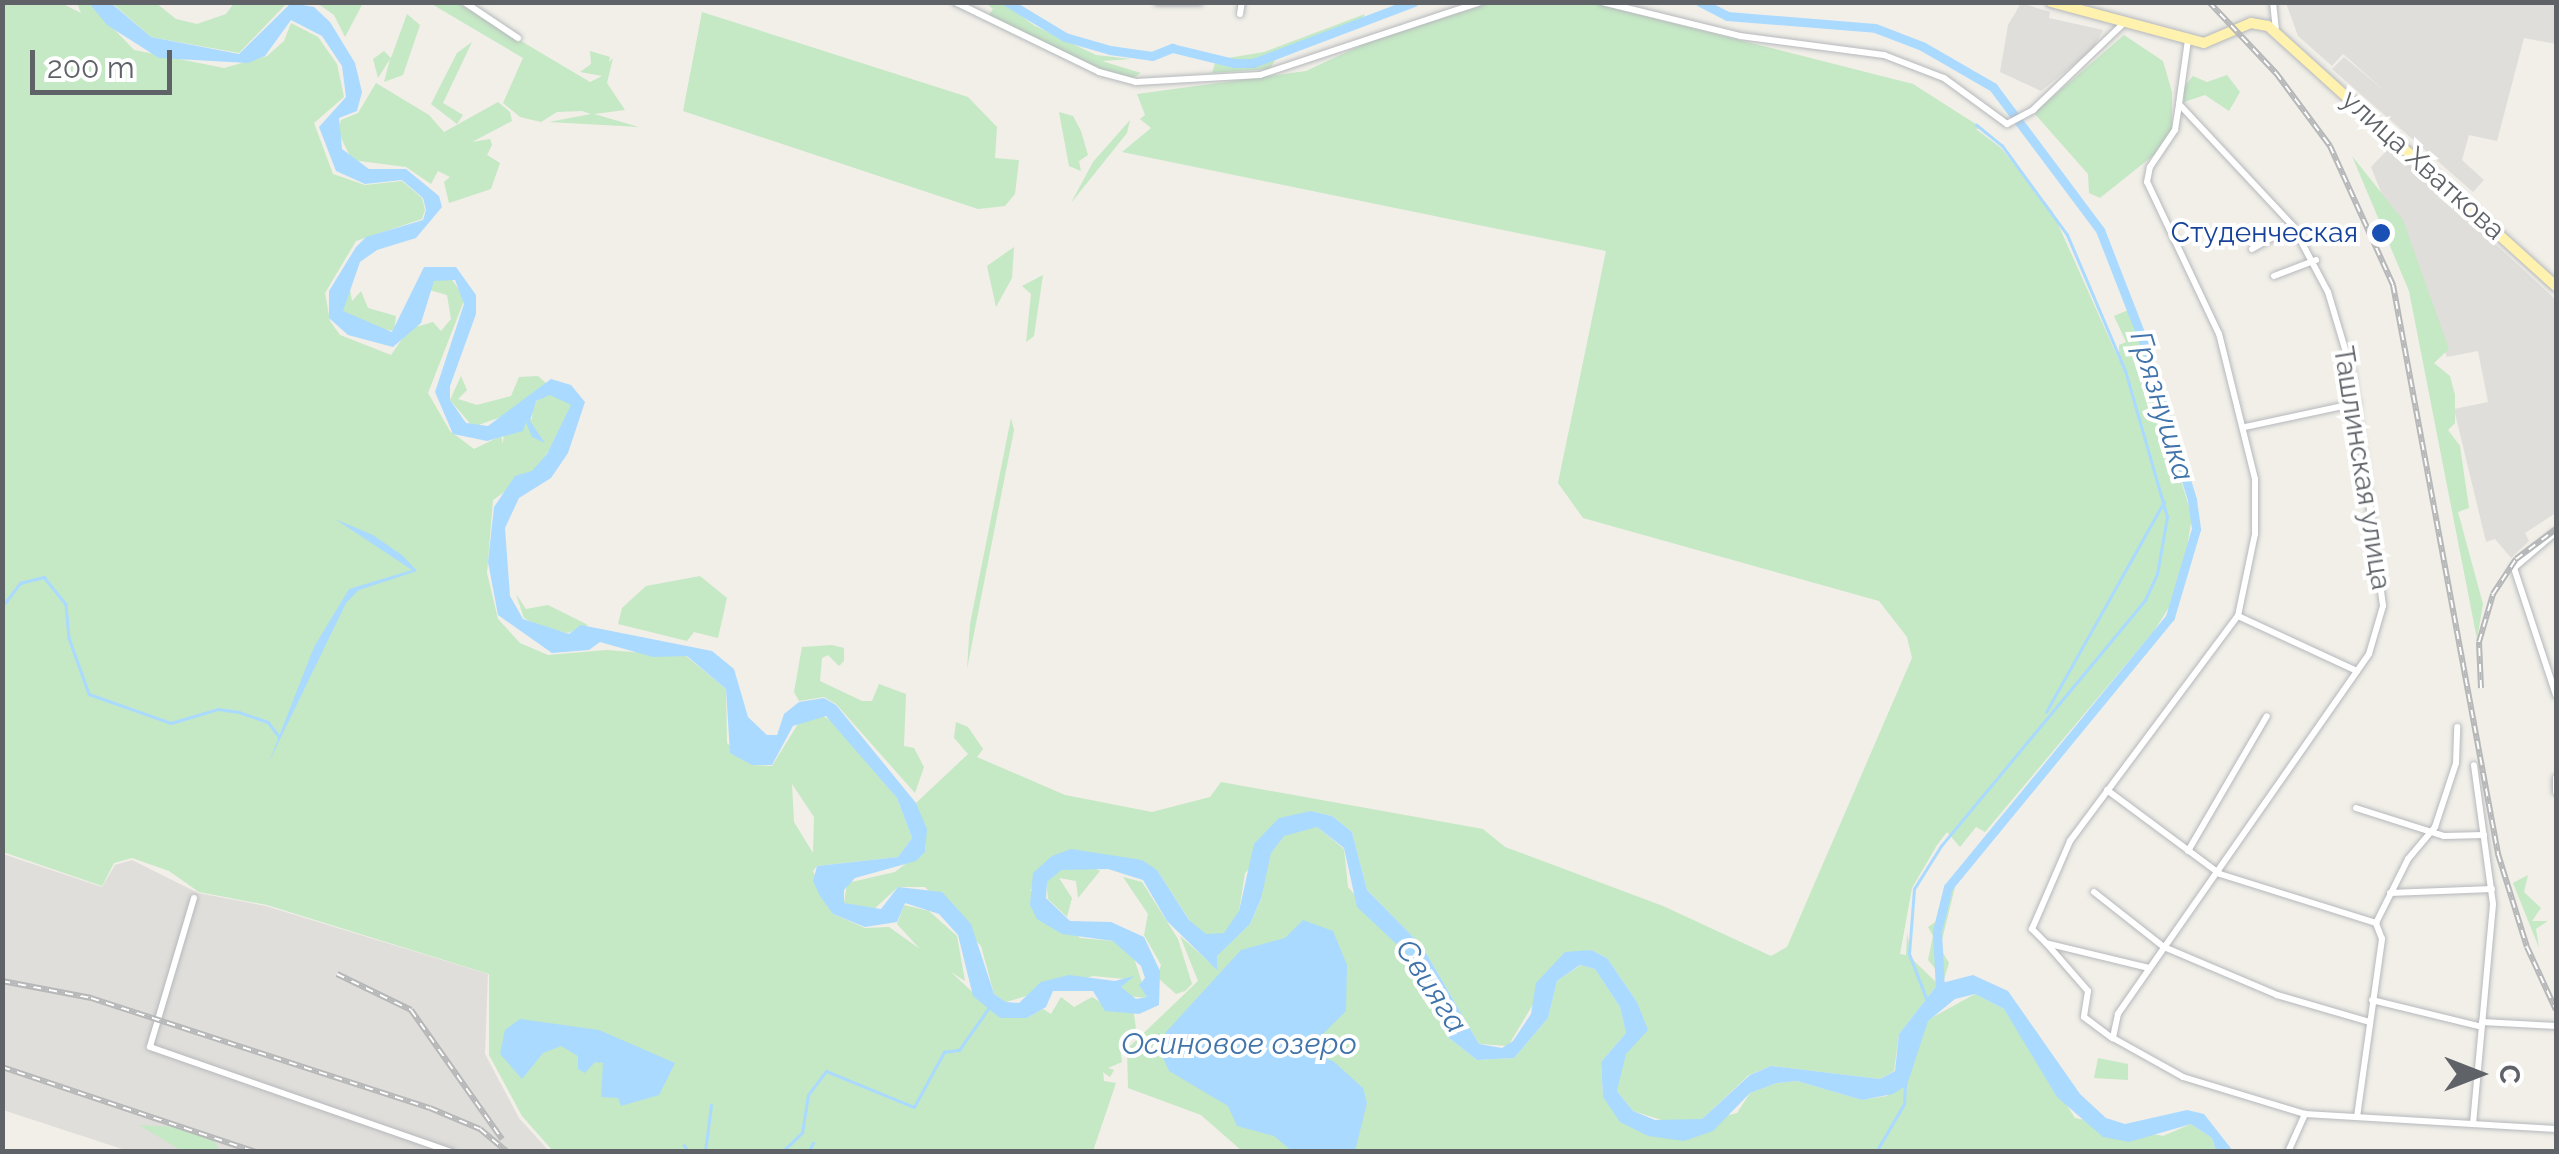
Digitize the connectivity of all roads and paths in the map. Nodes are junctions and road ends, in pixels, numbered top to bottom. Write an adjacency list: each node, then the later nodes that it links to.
1 (464, 2): 13 (street)
2 (955, 2): 6 (street)
3 (1157, 2): 4 (street)
4 (1200, 2)
5 (1242, 2): 10 (street)
6 (1482, 2)
7 (1602, 2): 11 (street)
8 (2051, 2): 11 (main road)
9 (2273, 2): 12 (street)
10 (1240, 14)
11 (2124, 22): 14 (main road)
12 (2276, 32): 14 (main road); 20 (main road, улица Хваткова)
13 (518, 38)
14 (2188, 40): 15 (street)
15 (2179, 104): 16 (street, Ташлинская улица); 22 (street)
16 (2293, 226): 17 (street); 18 (street, Ташлинская улица)
17 (2252, 249)
18 (2316, 260): 19 (street); 21 (street, Ташлинская улица)
19 (2274, 276)
20 (2556, 286)
21 (2357, 404): 22 (street); 25 (street, Ташлинская улица)
22 (2245, 427): 24 (street)
23 (2556, 532): 26 (street)
24 (2238, 616): 25 (street); 31 (street)
25 (2357, 671): 37 (street, Ташлинская улица)
26 (2556, 695)
27 (2267, 716): 36 (street)
28 (2457, 728): 34 (street)
29 (2474, 765): 35 (street)
30 (2556, 778): 32 (street)
31 (2107, 790): 36 (street); 43 (street)
32 (2556, 792)
33 (2356, 808): 34 (street)
34 (2432, 832): 35 (street); 40 (street)
35 (2484, 835): 38 (street)
36 (2188, 851): 37 (street)
37 (2220, 874): 42 (street); 44 (street, Ташлинская улица)
38 (2492, 889): 40 (street); 48 (street)
39 (2094, 892): 44 (street)
40 (2390, 893): 42 (street)
41 (194, 898): 55 (street)
42 (2376, 923): 46 (street)
43 (2046, 943): 45 (street); 50 (street)
44 (2164, 948): 45 (street, Ташлинская улица); 47 (street)
45 (2149, 968): 50 (street, Ташлинская улица)
46 (2372, 1000): 47 (street); 48 (street)
47 (2370, 1022): 52 (street)
48 (2481, 1024): 49 (street); 53 (street)
49 (2556, 1026)
50 (2113, 1038): 51 (street)
51 (2305, 1114): 52 (street); 56 (street)
52 (2357, 1118): 53 (street)
53 (2473, 1124): 54 (street)
54 (2556, 1130)
55 (452, 1152)
56 (2288, 1152)

